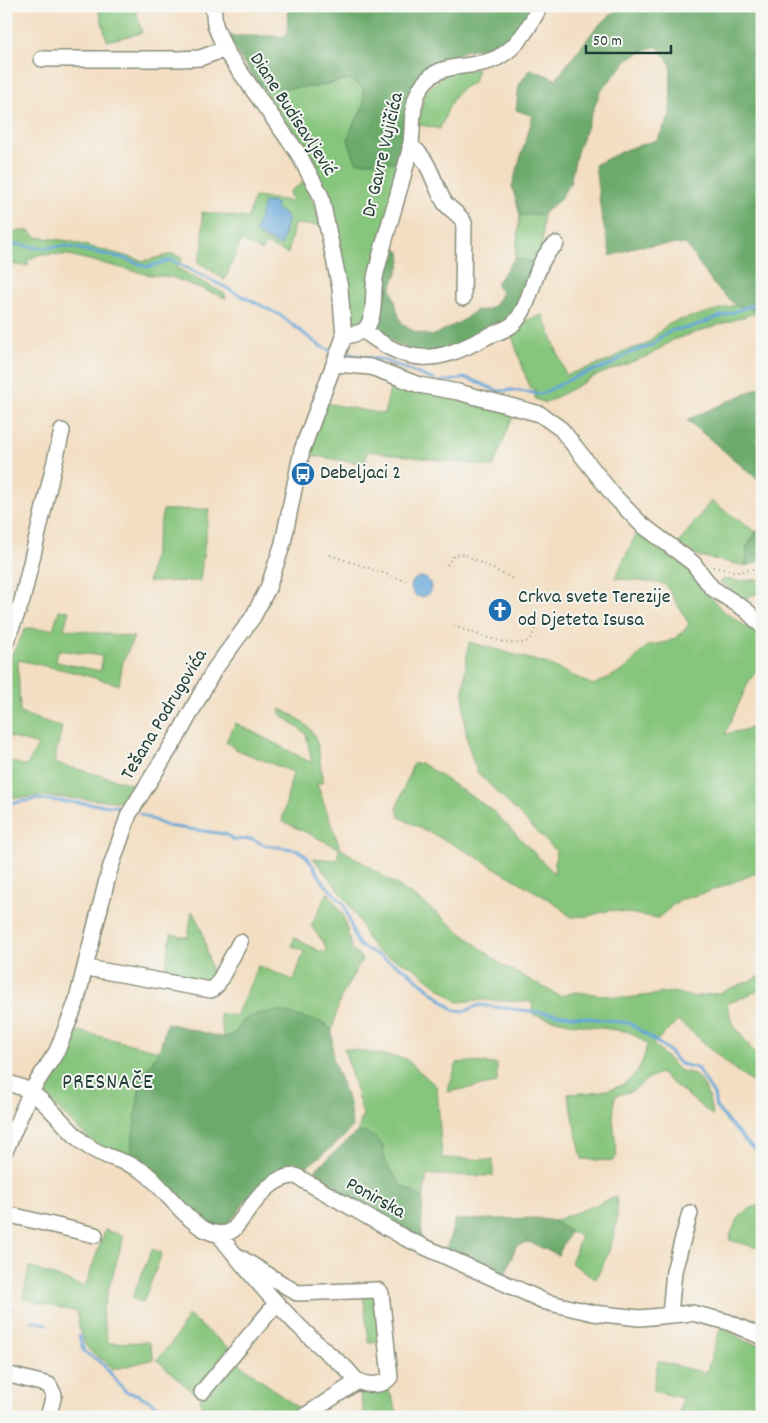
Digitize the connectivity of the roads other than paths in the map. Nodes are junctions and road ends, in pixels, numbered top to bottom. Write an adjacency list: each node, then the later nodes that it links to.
1 (213, 6): 3 (street, Diane Budisavljević)
2 (540, 6): 5 (street, Dr Gavre Vujičića)
3 (225, 49): 4 (street); 9 (street, Diane Budisavljević)
4 (42, 59)
5 (410, 146): 7 (street); 8 (street, Dr Gavre Vujičića)
6 (556, 244): 8 (street)
7 (463, 298)
8 (364, 331): 9 (street)
9 (340, 351): 11 (street); 14 (street, Tešana Podrugovića)
10 (62, 431): 12 (street)
11 (762, 626)
12 (6, 641)
13 (240, 942): 14 (street)
14 (87, 968): 16 (street, Tešana Podrugovića)
15 (6, 1083): 16 (street)
16 (31, 1091): 17 (street, Tešana Podrugovića); 21 (street)
17 (6, 1149)
18 (690, 1213): 24 (street)
19 (6, 1214): 20 (street)
20 (95, 1235)
21 (220, 1236): 22 (street); 24 (street, Ponirska)
22 (236, 1255): 23 (street); 27 (street)
23 (276, 1304): 27 (street); 28 (street)
24 (670, 1315): 25 (street, Ponirska)
25 (762, 1337)
26 (6, 1374): 29 (street)
27 (358, 1380): 30 (street)
28 (202, 1392)
29 (48, 1417)
30 (303, 1417)

